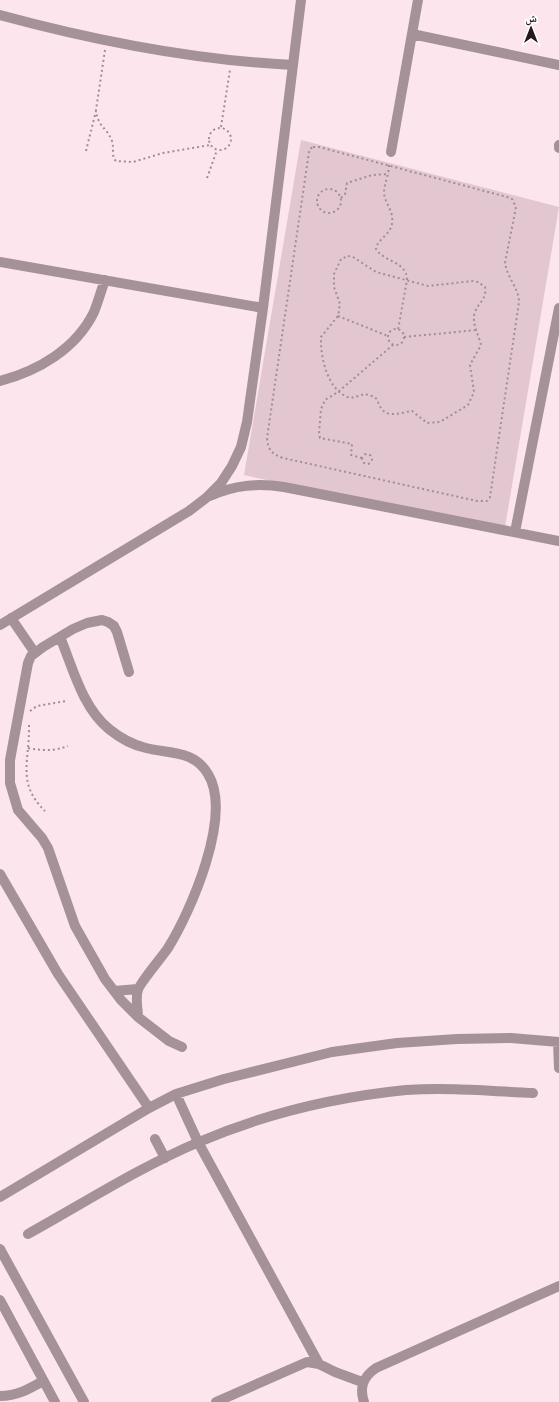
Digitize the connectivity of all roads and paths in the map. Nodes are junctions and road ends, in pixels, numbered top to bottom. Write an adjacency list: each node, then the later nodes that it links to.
1 (301, 0): 8 (street)
2 (418, 0): 4 (street)
3 (0, 15): 5 (street)
4 (412, 34): 7 (street); 14 (street)
5 (106, 41): 6 (street); 9 (path)
6 (231, 61): 8 (street); 10 (path)
7 (559, 64)
8 (293, 65): 22 (street)
9 (96, 110): 11 (path); 13 (path)
10 (221, 128): 11 (path); 12 (path)
11 (210, 145): 12 (path)
12 (217, 150): 17 (path)
13 (86, 151)
14 (391, 152): 15 (path)
15 (389, 166): 15 (path); 16 (path)
16 (389, 174): 18 (path); 21 (path)
17 (207, 178)
18 (341, 198): 18 (path)
19 (0, 262): 20 (street)
20 (104, 280): 22 (street); 30 (street)
21 (407, 280): 24 (path); 25 (path); 26 (path)
22 (263, 308): 33 (street)
23 (559, 308): 34 (street)
24 (338, 316): 27 (path); 31 (path)
25 (398, 330): 27 (path); 28 (path)
26 (477, 330): 28 (path); 31 (path)
27 (388, 336): 29 (path)
28 (404, 337): 29 (path)
29 (393, 345): 31 (path)
30 (0, 381)
31 (338, 392): 32 (path)
32 (362, 458): 32 (path)
33 (206, 498): 34 (street); 36 (street)
34 (515, 532): 35 (street)
35 (559, 541)
36 (11, 618): 37 (street); 39 (street)
37 (0, 625)
38 (60, 637): 39 (street); 40 (street); 48 (street)
39 (35, 653): 49 (street)
40 (129, 672)
41 (66, 701): 42 (path)
42 (28, 715)
43 (28, 719): 45 (path)
44 (68, 746): 45 (path)
45 (28, 748): 46 (path)
46 (45, 811)
47 (0, 874): 56 (street)
48 (138, 989): 49 (street); 50 (street)
49 (114, 991): 50 (street)
50 (138, 1017): 52 (street)
51 (558, 1042): 53 (street); 55 (street)
52 (182, 1047)
53 (559, 1068)
54 (533, 1093): 58 (street)
55 (176, 1094): 56 (street); 58 (street)
56 (149, 1108): 60 (street)
57 (155, 1139): 59 (street)
58 (198, 1142): 59 (street); 65 (street)
59 (165, 1158): 61 (street)
60 (0, 1197)
61 (28, 1234)
62 (0, 1249): 70 (street)
63 (559, 1286): 67 (street)
64 (0, 1300): 66 (street)
65 (319, 1364): 67 (street); 71 (street)
66 (43, 1381): 68 (street); 69 (street)
67 (362, 1382): 72 (street)
68 (0, 1396)
69 (55, 1402)
70 (84, 1402)
71 (216, 1402)
72 (364, 1402)

